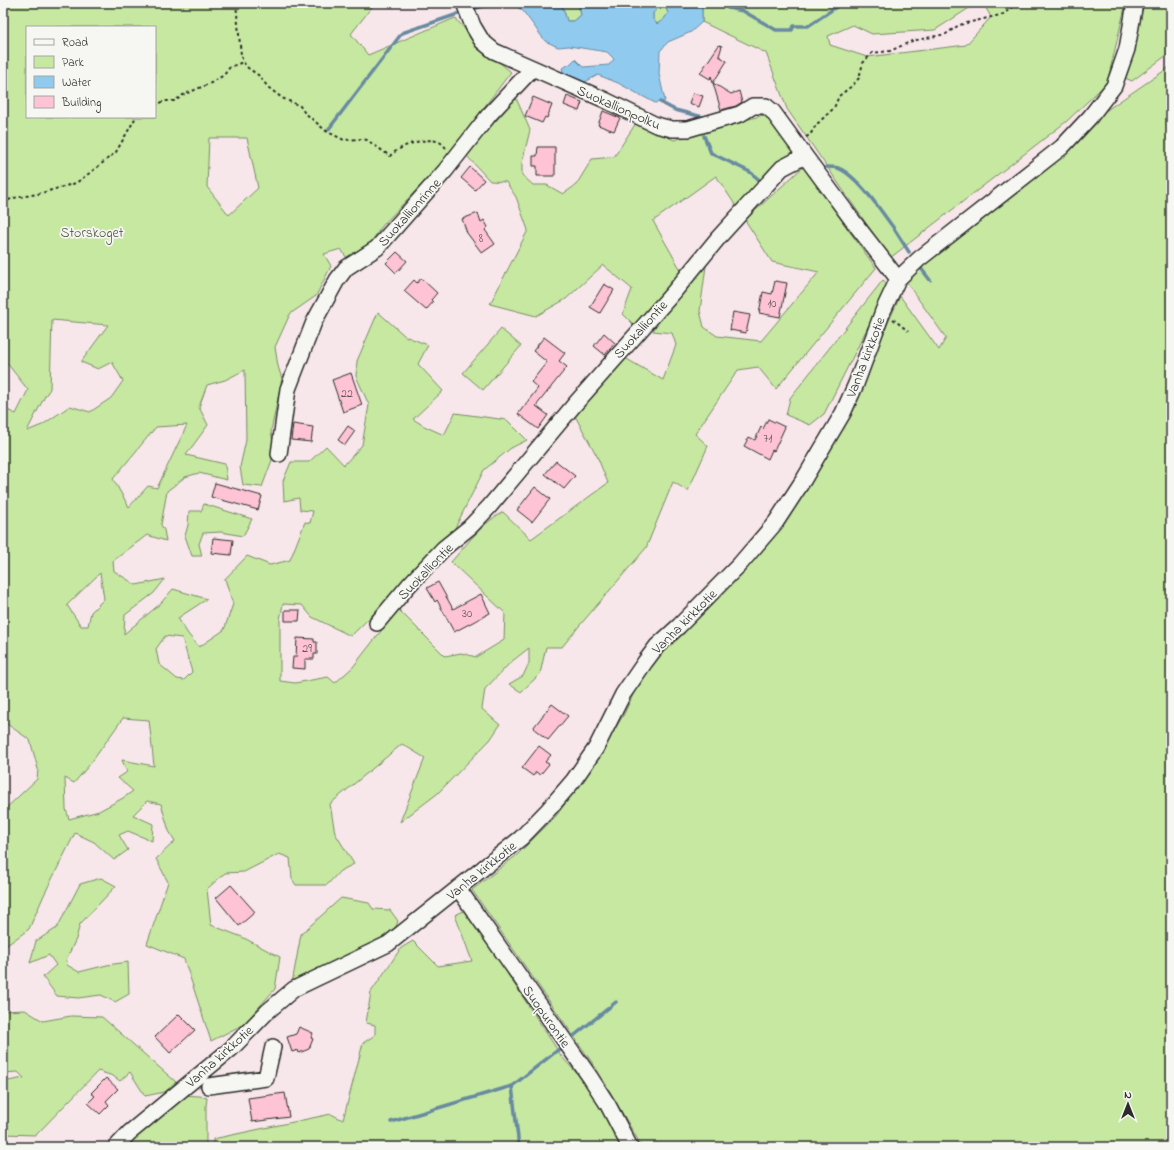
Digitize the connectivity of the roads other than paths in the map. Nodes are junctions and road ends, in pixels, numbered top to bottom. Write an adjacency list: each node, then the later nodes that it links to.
1 (464, 3): 3 (street, Suokallionpolku)
2 (1135, 3): 5 (street, Vanha kirkkotie)
3 (532, 69): 4 (street, Suokallionpolku); 6 (street, Suokallionrinne)
4 (805, 156): 5 (street); 7 (street, Suokalliontie)
5 (898, 279): 8 (street, Vanha kirkkotie)
6 (279, 454)
7 (377, 623)
8 (458, 888): 11 (street, Vanha kirkkotie); 12 (street, Suopurontie)
9 (273, 1047): 10 (street)
10 (209, 1086)
11 (116, 1147)
12 (630, 1147)

